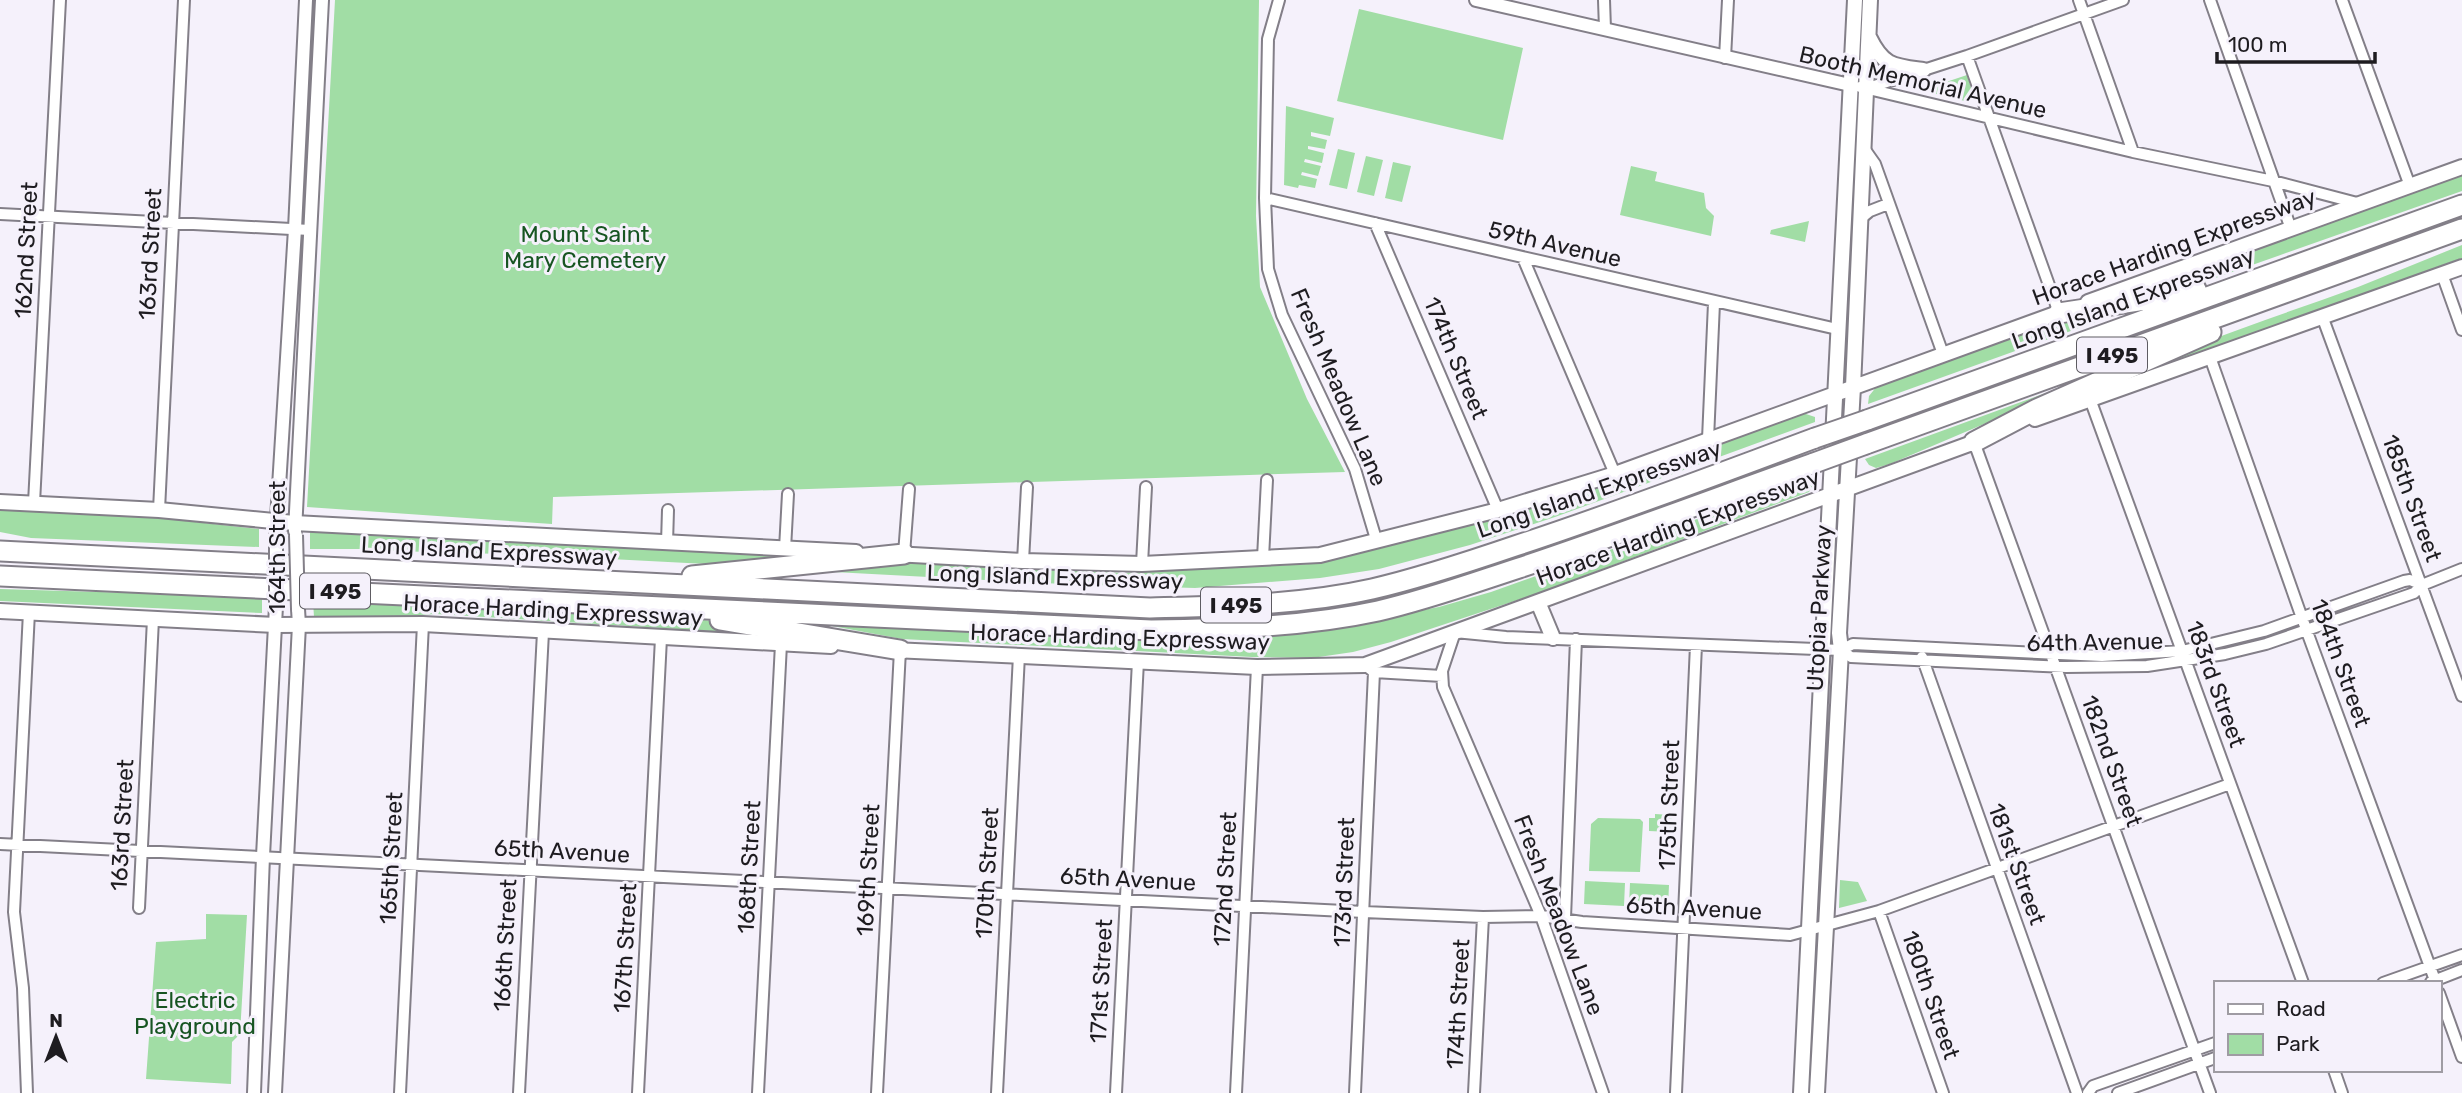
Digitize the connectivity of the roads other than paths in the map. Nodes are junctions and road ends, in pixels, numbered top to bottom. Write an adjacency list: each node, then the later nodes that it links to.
1 (60, 0): 34 (street, 162nd Street)
2 (184, 0): 36 (street, 163rd Street)
3 (306, 0): 38 (street, 164th Street)
4 (322, 0): 41 (street, 164th Street)
5 (1279, 0): 29 (street, Fresh Meadow Lane)
6 (1479, 0): 16 (street, Booth Memorial Avenue)
7 (1604, 0): 16 (street)
8 (1728, 0): 19 (street)
9 (1855, 0): 21 (main road, Utopia Parkway)
10 (1870, 0): 17 (main road, Utopia Parkway)
11 (2079, 0): 15 (street)
12 (2123, 0): 15 (street)
13 (2210, 0): 27 (street)
14 (2343, 0): 28 (street)
15 (2084, 14): 18 (street); 25 (street)
16 (1605, 29): 19 (street, Booth Memorial Avenue)
17 (1868, 35): 20 (main road); 22 (main road, Utopia Parkway)
18 (1967, 56): 20 (street); 23 (street)
19 (1725, 58): 21 (street, Booth Memorial Avenue)
20 (1923, 70): 22 (street)
21 (1850, 85): 22 (street, Booth Memorial Avenue); 50 (main road, Utopia Parkway)
22 (1865, 89): 23 (street, Booth Memorial Avenue); 24 (main road, Utopia Parkway)
23 (1990, 119): 25 (street, Booth Memorial Avenue); 48 (street)
24 (1863, 147): 30 (street); 35 (main road, Utopia Parkway)
25 (2133, 152): 27 (street, Booth Memorial Avenue)
26 (2462, 167): 28 (main road, Horace Harding Expressway)
27 (2273, 181): 31 (street, Booth Memorial Avenue); 39 (street)
28 (2410, 186): 31 (main road, Horace Harding Expressway)
29 (1265, 198): 37 (street, 59th Avenue); 74 (street, Fresh Meadow Lane)
30 (1888, 204): 35 (street); 52 (street)
31 (2361, 204): 39 (main road, Horace Harding Expressway)
32 (2462, 205): 42 (highway, Long Island Expressway / I 495)
33 (0, 214): 34 (street)
34 (49, 217): 36 (street); 68 (street, 162nd Street)
35 (1859, 220): 54 (main road, Utopia Parkway)
36 (173, 223): 38 (street); 69 (street, 163rd Street)
37 (1375, 223): 43 (street, 59th Avenue); 71 (street, 174th Street)
38 (295, 229): 41 (street); 72 (street, 164th Street)
39 (2291, 229): 48 (main road, Horace Harding Expressway)
40 (2462, 229): 44 (highway, Long Island Expressway / I 495)
41 (310, 230): 73 (street, 164th Street)
42 (2339, 249): 48 (highway); 86 (highway, Long Island Expressway / I 495, bridge)
43 (1523, 258): 47 (street, 59th Avenue); 59 (street)
44 (2358, 266): 58 (highway); 89 (highway, Long Island Expressway / I 495, bridge)
45 (2462, 267): 46 (main road, Horace Harding Expressway)
46 (2442, 274): 49 (main road, Horace Harding Expressway); 51 (street)
47 (1714, 303): 50 (street, 59th Avenue); 57 (street)
48 (2059, 313): 52 (main road, Horace Harding Expressway)
49 (2322, 316): 53 (main road, Horace Harding Expressway); 87 (street, 185th Street)
50 (1837, 329): 55 (main road, Utopia Parkway)
51 (2462, 330)
52 (1942, 354): 54 (main road, Horace Harding Expressway)
53 (2210, 357): 56 (main road, Horace Harding Expressway); 94 (street, 184th Street)
54 (1853, 387): 55 (main road, Horace Harding Expressway); 64 (main road, Utopia Parkway)
55 (1834, 394): 57 (main road, Horace Harding Expressway); 66 (main road, Utopia Parkway)
56 (2090, 398): 58 (main road, Horace Harding Expressway); 110 (street, 183rd Street)
57 (1708, 439): 59 (main road, Horace Harding Expressway)
58 (1975, 442): 64 (main road, Horace Harding Expressway); 109 (street, 182nd Street)
59 (1615, 474): 71 (main road, Horace Harding Expressway)
60 (1267, 480): 81 (street)
61 (1027, 487): 82 (street)
62 (1146, 487): 83 (street)
63 (909, 489): 80 (street)
64 (1847, 489): 66 (main road, Horace Harding Expressway); 107 (main road, Utopia Parkway)
65 (788, 494): 77 (street)
66 (1831, 495): 88 (main road, Horace Harding Expressway); 106 (main road, Utopia Parkway)
67 (0, 502): 68 (main road, Horace Harding Expressway)
68 (34, 503): 69 (main road, Horace Harding Expressway)
69 (159, 510): 72 (main road, Horace Harding Expressway)
70 (668, 510): 75 (street)
71 (1498, 510): 74 (main road, Horace Harding Expressway)
72 (277, 528): 73 (main road, Horace Harding Expressway); 95 (street, 164th Street, bridge)
73 (295, 529): 75 (main road, Horace Harding Expressway); 96 (street, 164th Street, bridge)
74 (1376, 539): 81 (main road, Horace Harding Expressway)
75 (667, 543): 77 (main road, Horace Harding Expressway)
76 (0, 544): 79 (highway)
77 (785, 549): 80 (main road, Horace Harding Expressway)
78 (0, 551): 79 (highway, Long Island Expressway / I 495)
79 (33, 552): 86 (highway, Long Island Expressway / I 495)
80 (904, 554): 82 (main road, Horace Harding Expressway); 86 (highway)
81 (1263, 558): 83 (main road, Horace Harding Expressway)
82 (1023, 561): 83 (main road, Horace Harding Expressway)
83 (1142, 564)
84 (2462, 569): 87 (street, 64th Avenue)
85 (0, 577): 89 (highway, Long Island Expressway / I 495)
86 (631, 582)
87 (2422, 585): 94 (street, 64th Avenue); 117 (street, 185th Street)
88 (1538, 602): 98 (main road, Horace Harding Expressway); 100 (main road)
89 (633, 605): 105 (highway)
90 (0, 611): 91 (main road, Horace Harding Expressway)
91 (29, 612): 92 (main road, Horace Harding Expressway); 121 (street)
92 (153, 619): 95 (main road, Horace Harding Expressway); 122 (street, 163rd Street)
93 (423, 624): 96 (main road, Horace Harding Expressway); 97 (main road, Horace Harding Expressway); 125 (street, 165th Street)
94 (2304, 624): 110 (street, 64th Avenue); 144 (street, 184th Street)
95 (276, 625): 96 (main road, Horace Harding Expressway); 123 (street, 164th Street)
96 (299, 625): 124 (street, 164th Street)
97 (543, 632): 99 (main road, Horace Harding Expressway); 127 (street, 166th Street)
98 (1455, 632): 100 (street, 64th Avenue); 115 (main road, Horace Harding Expressway); 116 (street)
99 (661, 638): 102 (main road, Horace Harding Expressway); 128 (street, 167th Street)
100 (1553, 638): 101 (street, 64th Avenue)
101 (1576, 639): 103 (street, 64th Avenue); 139 (street)
102 (781, 644): 105 (main road, Horace Harding Expressway); 129 (street, 168th Street)
103 (1696, 645): 106 (street, 64th Avenue); 141 (street, 175th Street)
104 (1920, 648): 107 (street, 64th Avenue); 109 (street, 64th Avenue); 111 (street, 181st Street)
105 (900, 650): 108 (main road, Horace Harding Expressway); 130 (street, 169th Street)
106 (1823, 650): 107 (street, 64th Avenue); 142 (main road, Utopia Parkway)
107 (1841, 650): 111 (street, 64th Avenue); 140 (main road, Utopia Parkway)
108 (1019, 655): 112 (main road, Horace Harding Expressway); 131 (street, 170th Street)
109 (2052, 655): 110 (street, 64th Avenue); 113 (street, 182nd Street)
110 (2184, 656): 113 (street, 64th Avenue); 118 (street, 183rd Street)
111 (1923, 660): 113 (street, 64th Avenue); 126 (street, 181st Street)
112 (1138, 661): 114 (main road, Horace Harding Expressway); 132 (street, 171st Street)
113 (2056, 666): 119 (street, 182nd Street)
114 (1256, 667): 115 (main road, Horace Harding Expressway); 133 (street, 172nd Street)
115 (1369, 669): 116 (street); 136 (street, 173rd Street)
116 (1441, 676): 137 (street, Fresh Meadow Lane)
117 (2462, 696)
118 (2230, 784): 119 (street, 65th Avenue); 146 (street, 183rd Street)
119 (2113, 826): 126 (street, 65th Avenue); 152 (street, 182nd Street)
120 (0, 844): 121 (street, 65th Avenue)
121 (18, 845): 122 (street, 65th Avenue); 158 (street)
122 (142, 851): 123 (street, 65th Avenue); 134 (street, 163rd Street)
123 (263, 856): 124 (street, 65th Avenue); 159 (street, 164th Street)
124 (286, 858): 125 (street, 65th Avenue); 160 (street, 164th Street)
125 (412, 864): 127 (street, 65th Avenue); 161 (street, 165th Street)
126 (1996, 868): 135 (street, 65th Avenue); 175 (street, 181st Street)
127 (530, 870): 128 (street, 65th Avenue); 162 (street, 166th Street)
128 (649, 876): 129 (street, 65th Avenue); 163 (street, 167th Street)
129 (769, 882): 130 (street, 65th Avenue); 164 (street, 168th Street)
130 (888, 888): 131 (street, 65th Avenue); 165 (street, 169th Street)
131 (1007, 894): 132 (street, 65th Avenue); 166 (street, 170th Street)
132 (1126, 900): 133 (street, 65th Avenue); 167 (street, 171st Street)
133 (1245, 906): 136 (street, 65th Avenue); 168 (street, 172nd Street)
134 (139, 908)
135 (1879, 911): 140 (street, 65th Avenue); 157 (street, 180th Street)
136 (1364, 912): 138 (street, 65th Avenue); 169 (street, 173rd Street)
137 (1541, 916): 138 (street, 65th Avenue); 139 (street, 65th Avenue); 171 (street, Fresh Meadow Lane)
138 (1483, 917): 170 (street, 174th Street)
139 (1565, 918): 141 (street, 65th Avenue)
140 (1825, 925): 142 (street, 65th Avenue); 174 (main road, Utopia Parkway)
141 (1685, 928): 142 (street, 65th Avenue); 172 (street, 175th Street)
142 (1809, 929): 173 (main road, Utopia Parkway)
143 (2462, 955): 144 (street)
144 (2430, 967): 147 (street); 148 (street, 184th Street)
145 (2462, 970): 149 (street)
146 (2302, 981)
147 (2389, 981)
148 (2433, 981)
149 (2435, 981)
150 (2441, 999): 153 (street)
151 (2214, 1042): 152 (street)
152 (2194, 1050): 155 (street, 182nd Street); 176 (street)
153 (2462, 1057)
154 (2214, 1058): 155 (street)
155 (2199, 1064): 177 (street); 178 (street, 182nd Street)
156 (2335, 1072): 179 (street)
157 (1942, 1092)
158 (27, 1093)
159 (254, 1093)
160 (275, 1093)
161 (400, 1093)
162 (519, 1093)
163 (638, 1093)
164 (758, 1093)
165 (877, 1093)
166 (997, 1093)
167 (1116, 1093)
168 (1236, 1093)
169 (1355, 1093)
170 (1474, 1093)
171 (1603, 1093)
172 (1676, 1093)
173 (1801, 1093)
174 (1817, 1093)
175 (2077, 1093)
176 (2088, 1093)
177 (2118, 1093)
178 (2210, 1093)
179 (2342, 1093)

